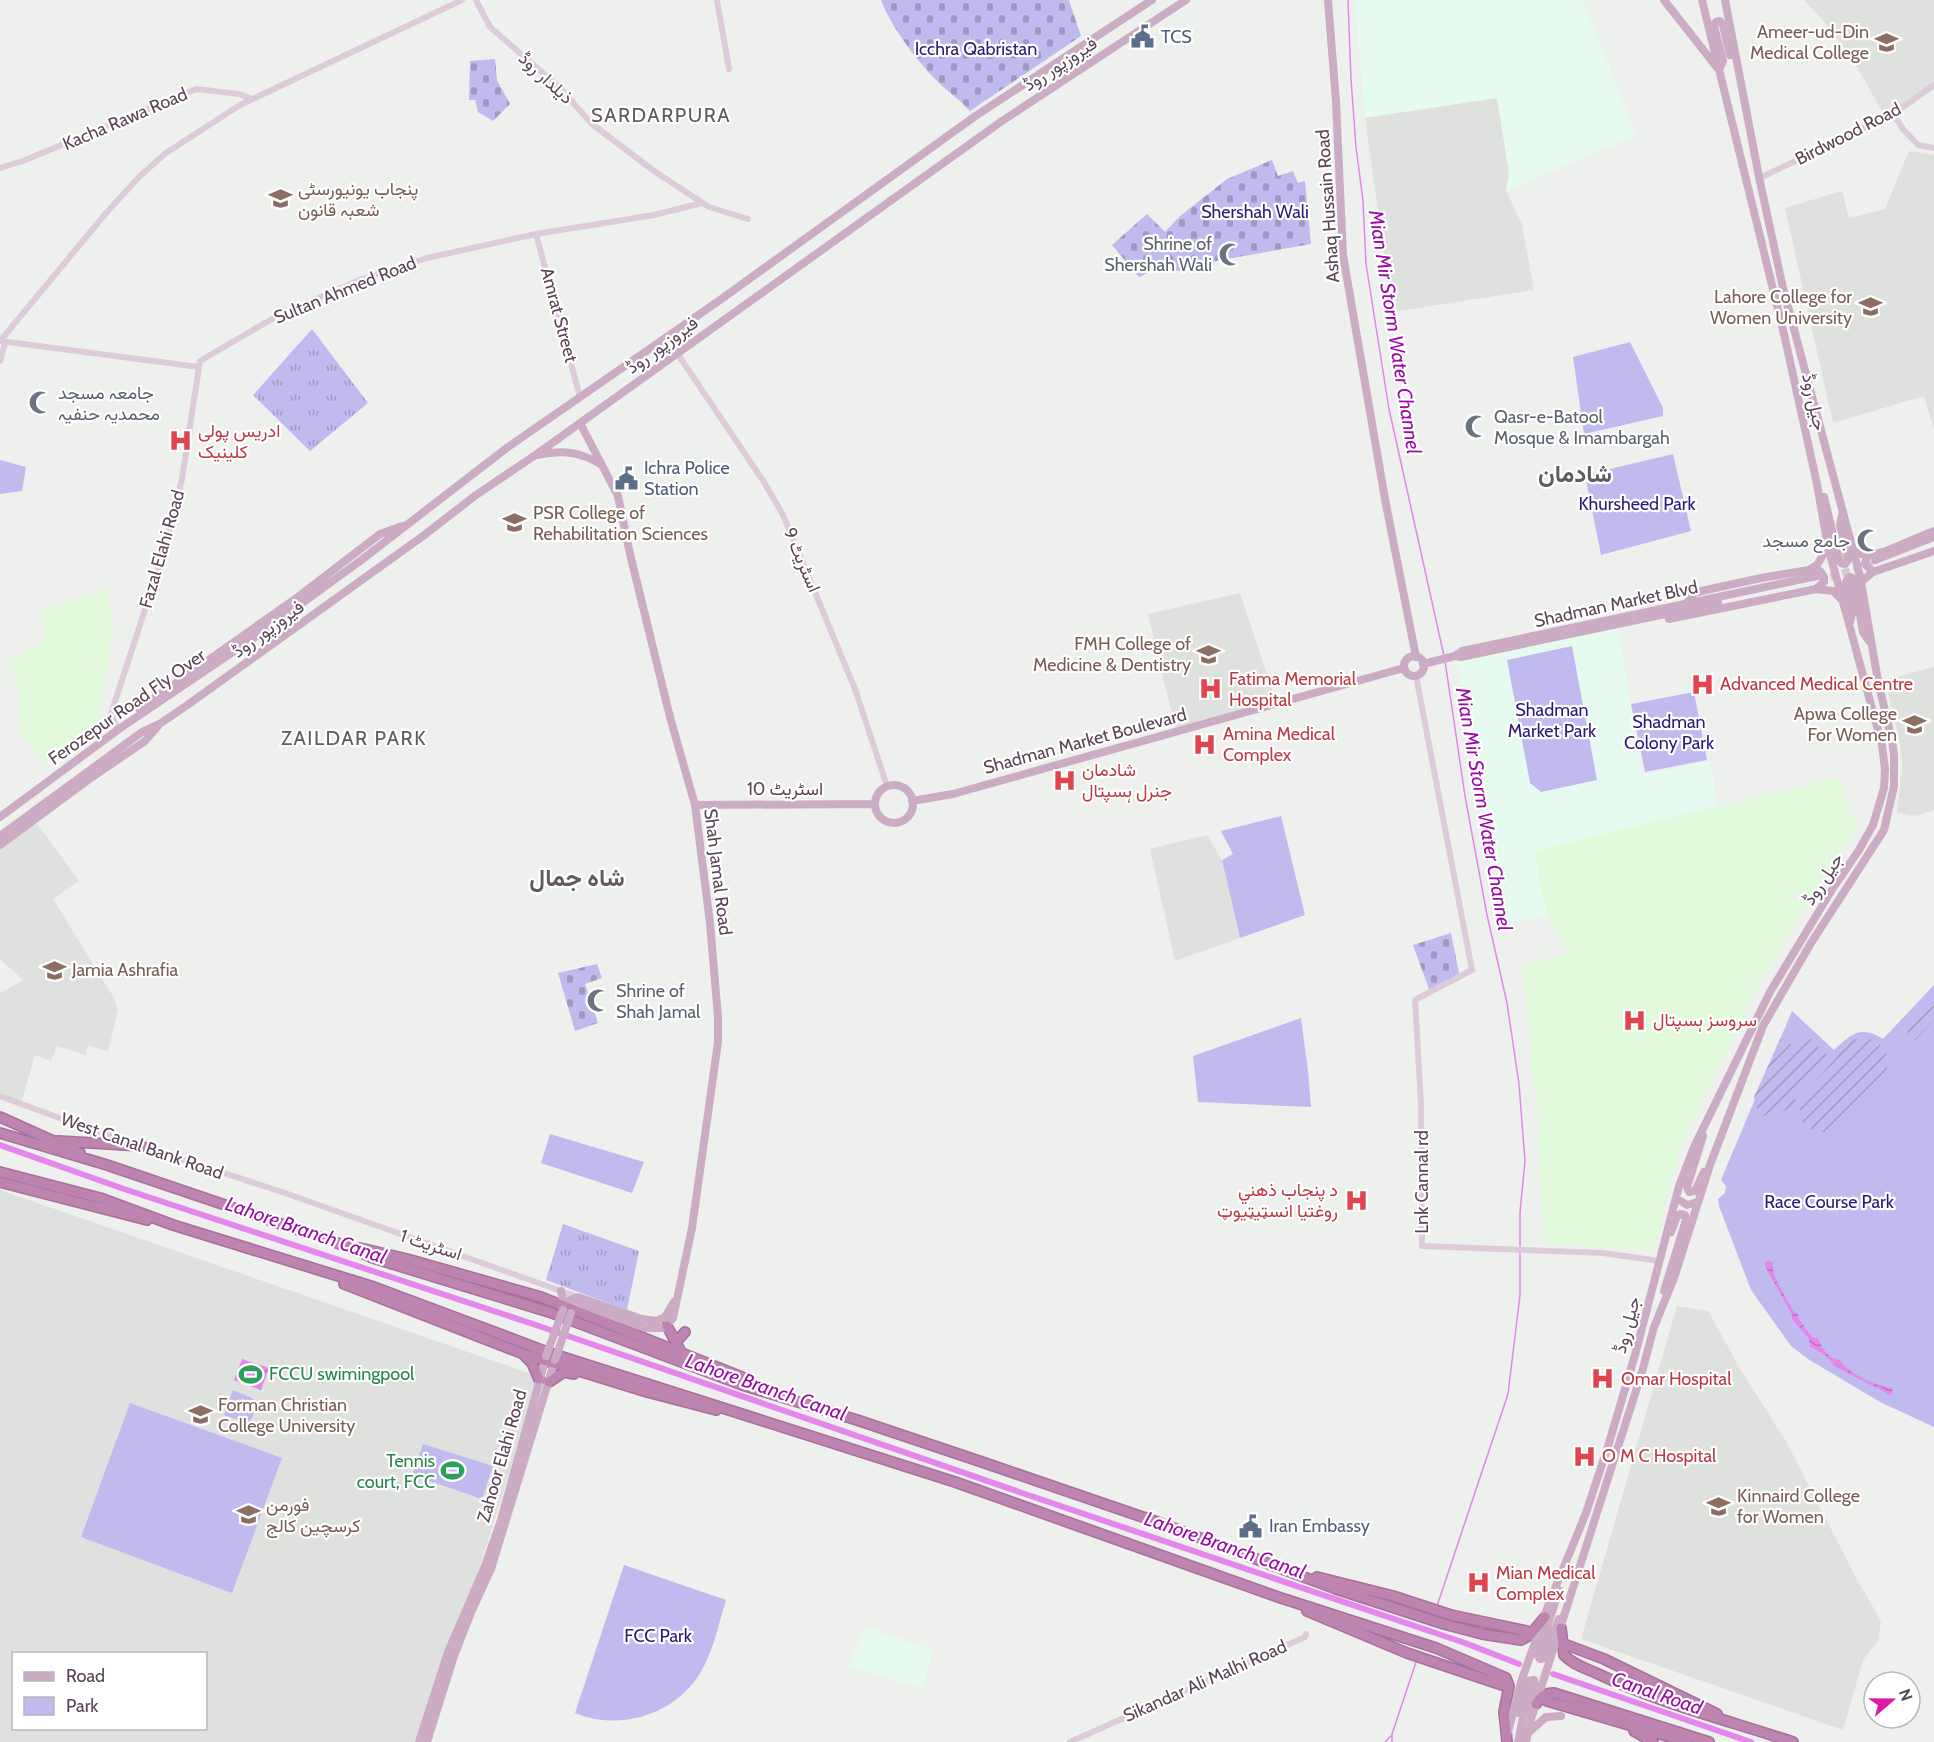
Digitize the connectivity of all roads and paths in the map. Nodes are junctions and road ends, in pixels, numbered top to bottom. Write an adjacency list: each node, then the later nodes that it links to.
1 (462, 0): 16 (street)
2 (476, 0): 23 (street, ذیلدار روڈ)
3 (717, 0): 12 (street)
4 (1152, 0): 10 (main road, فیروزپور روڈ)
5 (1186, 0): 11 (main road, فیروزپور روڈ)
6 (1328, 0): 53 (main road, Ashaq Hussain Road)
7 (1664, 0): 13 (main road)
8 (1702, 0): 13 (main road, جیل روڈ)
9 (1725, 0): 14 (main road, جیل روڈ)
10 (1123, 19): 11 (main road); 17 (main road, فیروزپور روڈ)
11 (1135, 32): 19 (main road, فیروزپور روڈ)
12 (729, 69)
13 (1719, 70): 14 (main road); 34 (main road, جیل روڈ)
14 (1740, 79): 22 (main road, جیل روڈ)
15 (1934, 85): 18 (street, Birdwood Road)
16 (252, 99): 21 (street, Kacha Rawa Road); 26 (street)
17 (997, 102): 19 (main road); 30 (main road, فیروزپور روڈ)
18 (1893, 114): 20 (street); 22 (street, Birdwood Road)
19 (1002, 120): 27 (main road, فیروزپور روڈ)
20 (1934, 148)
21 (0, 168)
22 (1759, 177): 35 (main road, جیل روڈ)
23 (702, 202): 24 (street, ذیلدار روڈ); 25 (street, Sultan Ahmed Road)
24 (748, 219)
25 (537, 234): 29 (street, Sultan Ahmed Road); 30 (street, Amrat Street)
26 (2, 341): 28 (street); 29 (street)
27 (676, 353): 31 (main road, فیروزپور روڈ); 59 (street, اسٹریٹ 9)
28 (0, 361)
29 (199, 367): 58 (street, Fazal Elahi Road)
30 (580, 397): 36 (main road, فیروزپور روڈ)
31 (580, 423): 32 (main road, فیروزپور روڈ); 33 (main road, Shah Jamal Road)
32 (534, 456): 33 (main road); 57 (main road, فیروزپور روڈ)
33 (602, 465): 62 (main road, Shah Jamal Road)
34 (1817, 484): 35 (main road); 40 (main road, جیل روڈ)
35 (1842, 511): 41 (main road, جیل روڈ)
36 (411, 522): 43 (main road, فیروزپور روڈ); 58 (main road, فیروزپور روڈ)
37 (1934, 531): 44 (main road)
38 (1934, 537): 44 (main road)
39 (1934, 543): 44 (main road)
40 (1828, 547): 45 (main road); 48 (main road, جیل روڈ)
41 (1854, 551): 44 (main road); 47 (main road, جیل روڈ)
42 (1934, 551): 44 (main road)
43 (360, 561): 64 (main road, Ferozepur Road Fly Over)
44 (1873, 563): 47 (main road)
45 (1809, 570): 46 (main road); 49 (main road)
46 (1817, 582): 48 (main road); 49 (main road, Shadman Market Blvd); 52 (main road)
47 (1861, 582): 51 (main road, جیل روڈ)
48 (1844, 603): 50 (main road, جیل روڈ)
49 (1686, 604): 52 (main road, Shadman Market Blvd)
50 (1850, 627): 51 (main road); 68 (main road, جیل روڈ)
51 (1872, 647): 70 (main road, جیل روڈ)
52 (1460, 655): 54 (main road, Shadman Market Blvd)
53 (1416, 657): 54 (main road); 55 (main road)
54 (1423, 664): 56 (main road)
55 (1404, 668): 56 (main road); 60 (main road, Shadman Market Boulevard)
56 (1416, 676): 82 (street, Lnk Cannal rd)
57 (161, 723): 65 (main road, فیروزپور روڈ); 66 (main road, فیروزپور روڈ)
58 (116, 726): 63 (main road, فیروزپور روڈ)
59 (887, 786): 60 (main road); 61 (main road)
60 (912, 801): 61 (main road)
61 (875, 804): 62 (main road, اسٹریٹ 10)
62 (695, 805): 85 (main road, Shah Jamal Road)
63 (0, 811)
64 (0, 817)
65 (0, 836)
66 (0, 845)
67 (0, 1096): 73 (street, West Canal Bank Road)
68 (1710, 1114): 70 (main road); 78 (main road, جیل روڈ)
69 (0, 1117): 72 (highway)
70 (1724, 1130): 79 (main road, جیل روڈ)
71 (0, 1133): 74 (highway)
72 (52, 1141): 73 (highway); 74 (highway)
73 (142, 1146): 77 (street, West Canal Bank Road)
74 (107, 1166): 81 (highway)
75 (0, 1172): 80 (highway)
76 (0, 1182): 80 (highway)
77 (285, 1193): 84 (street, اسٹریٹ 1)
78 (1676, 1198): 79 (main road); 82 (main road, جیل روڈ)
79 (1698, 1202): 89 (main road, جیل روڈ)
80 (173, 1225): 83 (highway)
81 (346, 1246): 87 (highway); 97 (highway)
82 (1659, 1261): 89 (main road); 100 (main road, جیل روڈ)
83 (291, 1263): 93 (highway); 98 (highway)
84 (561, 1291): 86 (street, اسٹریٹ 1); 87 (main road)
85 (679, 1293): 86 (main road); 88 (main road, Shah Jamal Road)
86 (578, 1297): 87 (main road)
87 (568, 1310): 88 (main road); 92 (highway); 94 (main road, Zahoor Elahi Road, bridge)
88 (667, 1326): 91 (highway)
89 (1654, 1327): 102 (main road, جیل روڈ)
90 (685, 1332): 91 (highway)
91 (676, 1342): 92 (highway)
92 (681, 1352): 97 (highway)
93 (521, 1353): 94 (highway); 96 (highway)
94 (550, 1360): 95 (highway); 96 (main road, Zahoor Elahi Road)
95 (582, 1373): 96 (highway); 98 (highway)
96 (544, 1381): 117 (main road, Zahoor Elahi Road); 118 (main road, Zahoor Elahi Road)
97 (769, 1392): 99 (highway)
98 (759, 1418): 101 (highway)
99 (1292, 1572): 103 (highway); 105 (highway)
100 (1562, 1574): 102 (main road); 103 (main road, جیل روڈ)
101 (1278, 1597): 108 (highway); 116 (highway)
102 (1570, 1600): 104 (main road, جیل روڈ)
103 (1545, 1617): 114 (main road, جیل روڈ)
104 (1561, 1628): 110 (main road, جیل روڈ); 112 (highway)
105 (1527, 1631)
106 (1306, 1634): 119 (street, Sikandar Ali Malhi Road)
107 (1567, 1644): 112 (highway)
108 (1502, 1685)
109 (1547, 1701): 113 (highway)
110 (1536, 1704): 115 (main road, جیل روڈ); 124 (highway)
111 (1561, 1716): 115 (main road)
112 (1728, 1720): 125 (highway)
113 (1621, 1724): 122 (highway); 123 (highway)
114 (1508, 1729): 116 (main road, جیل روڈ); 120 (main road)
115 (1527, 1733): 121 (main road, جیل روڈ)
116 (1507, 1741)
117 (419, 1742)
118 (427, 1742)
119 (1070, 1742)
120 (1518, 1742)
121 (1526, 1742)
122 (1653, 1742)
123 (1687, 1742)
124 (1709, 1742)
125 (1793, 1742)

